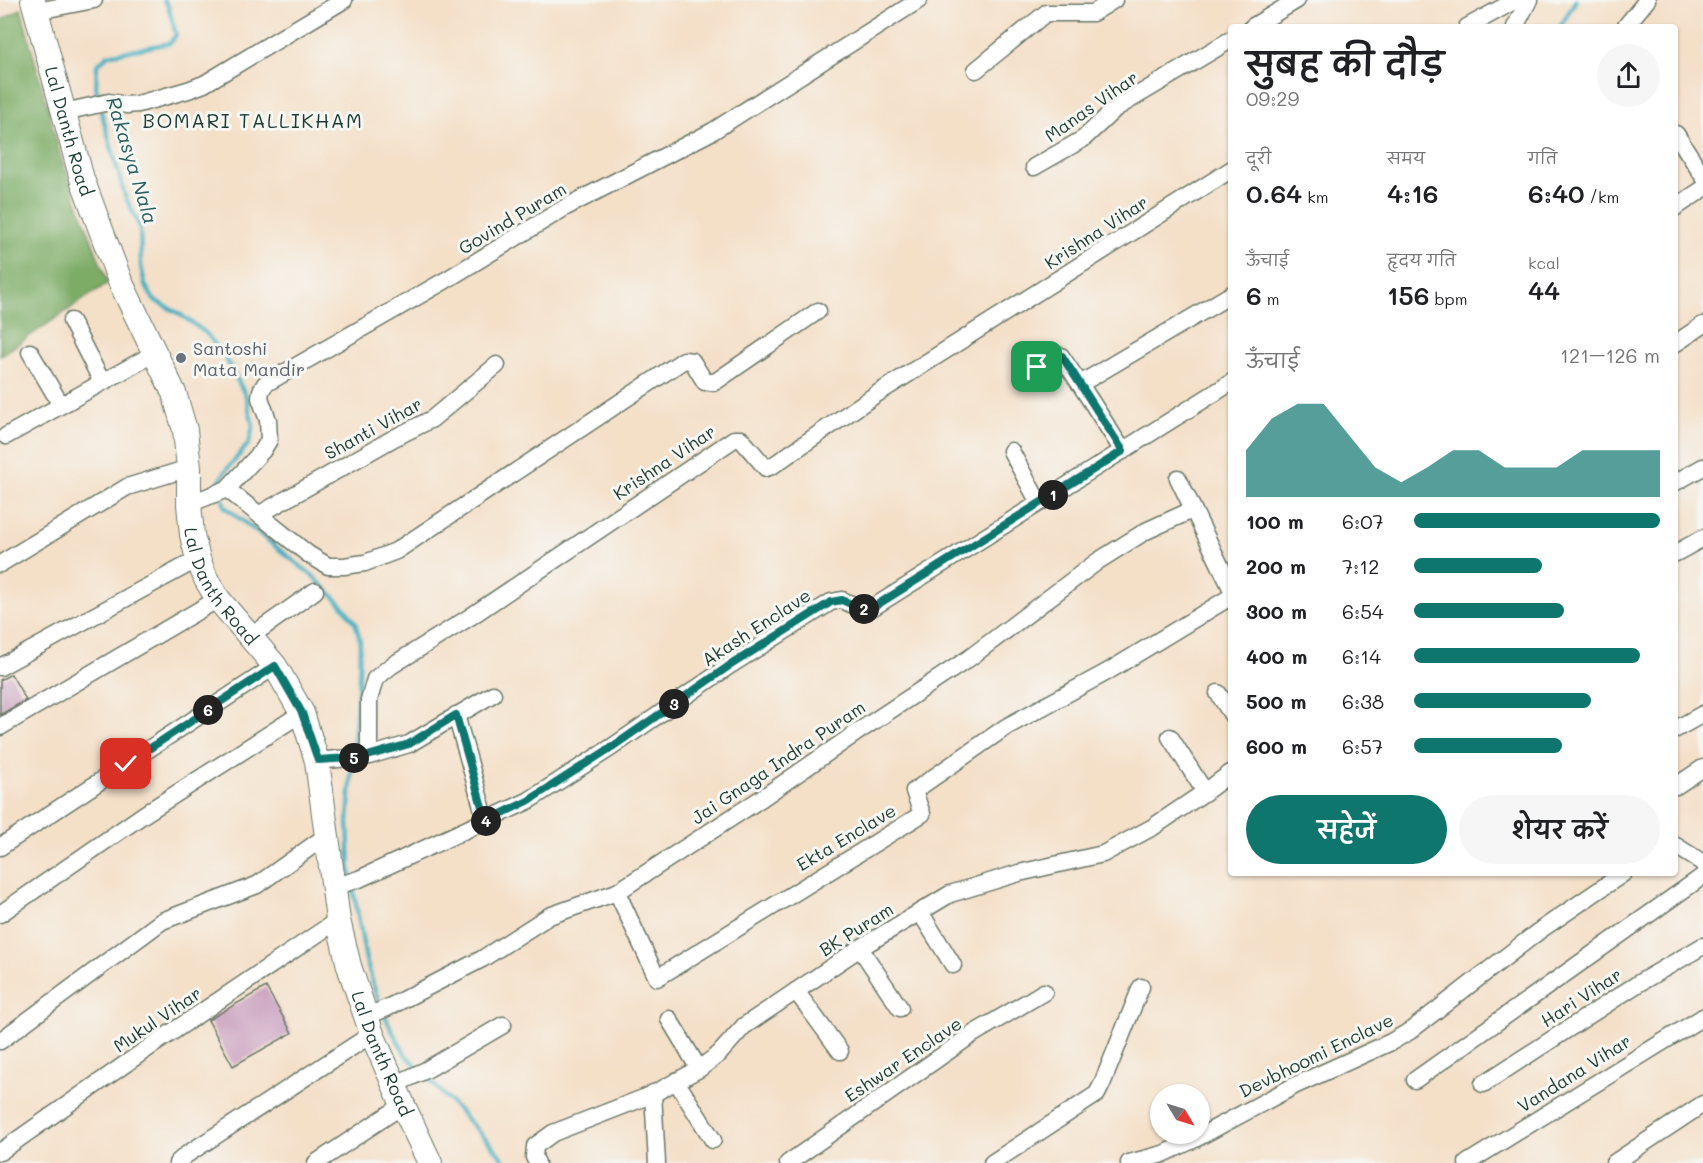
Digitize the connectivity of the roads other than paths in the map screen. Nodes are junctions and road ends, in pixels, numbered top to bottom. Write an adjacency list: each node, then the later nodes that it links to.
1 (94, 0): 9 (street)
2 (344, 0): 16 (street)
3 (920, 0): 43 (street, Govind Puram)
4 (1113, 0): 15 (street)
5 (1297, 0): 10 (street)
6 (1516, 0): 11 (street)
7 (1529, 0): 12 (street)
8 (1647, 0): 13 (street)
9 (35, 6): 16 (street, Lal Danth Road)
10 (1257, 24)
11 (1472, 24)
12 (1517, 24)
13 (1627, 24)
14 (1228, 41): 18 (street, Manas Vihar)
15 (976, 70)
16 (64, 112): 29 (street, Lal Danth Road)
17 (1678, 137): 20 (street)
18 (1034, 167)
19 (1228, 172): 68 (street, Krishna Vihar)
20 (1703, 176)
21 (1703, 189): 22 (street)
22 (1678, 206)
23 (1228, 296): 33 (street)
24 (818, 311): 47 (street)
25 (71, 321): 32 (street)
26 (1703, 326): 27 (street)
27 (1678, 342)
28 (30, 352): 35 (street)
29 (154, 353): 32 (street); 40 (street, Lal Danth Road)
30 (1024, 357): 33 (street)
31 (497, 365): 47 (street, Shanti Vihar)
32 (102, 382): 35 (street)
33 (1080, 384): 38 (street)
34 (1228, 385): 38 (street, Akash Enclave)
35 (61, 405): 36 (street)
36 (6, 436)
37 (1011, 451): 45 (street)
38 (1123, 451): 45 (street, Akash Enclave)
39 (1703, 467): 42 (street)
40 (189, 468): 44 (street, Lal Danth Road); 51 (street)
41 (1178, 478): 46 (street)
42 (1678, 481)
43 (227, 489): 44 (street, Govind Puram); 47 (street)
44 (200, 500): 50 (street, Lal Danth Road)
45 (1039, 503): 74 (street, Akash Enclave)
46 (1192, 510): 52 (street); 82 (street, Jai Gnaga Indra Puram)
47 (260, 514)
48 (1703, 538): 49 (street)
49 (1678, 552)
50 (198, 559): 54 (street, Lal Danth Road); 58 (street)
51 (0, 564)
52 (1228, 582)
53 (315, 591): 56 (street)
54 (218, 599): 56 (street, Lal Danth Road); 65 (street)
55 (1228, 599): 82 (street, Ekta Enclave)
56 (251, 636): 57 (street, Lal Danth Road)
57 (275, 666): 62 (street, Lal Danth Road); 76 (street)
58 (0, 667)
59 (1218, 693): 61 (street)
60 (493, 694): 64 (street)
61 (1228, 709)
62 (302, 713): 69 (street, Lal Danth Road); 84 (street)
63 (1703, 714): 66 (street)
64 (456, 715): 68 (street); 74 (street)
65 (0, 727)
66 (1678, 728)
67 (1170, 737): 73 (street)
68 (367, 757): 69 (street)
69 (318, 760): 75 (street, Lal Danth Road)
70 (1703, 768): 72 (street)
71 (1228, 775): 73 (street, BK Puram)
72 (1678, 785)
73 (1205, 792): 83 (street, BK Puram)
74 (486, 821): 81 (street, Akash Enclave)
75 (326, 836): 81 (street, Lal Danth Road); 97 (street)
76 (0, 847)
77 (1678, 847): 78 (street)
78 (1703, 862)
79 (1620, 876): 115 (street, Devbhoomi Enclave)
80 (1703, 876): 100 (street)
81 (346, 883): 85 (street, Lal Danth Road)
82 (616, 892): 94 (street, Jai Gnaga Indra Puram)
83 (920, 912): 87 (street, BK Puram); 88 (street)
84 (0, 914)
85 (338, 920): 94 (street, Lal Danth Road); 107 (street, Mukul Vihar)
86 (1703, 946): 102 (street, Hari Vihar)
87 (860, 948): 90 (street, BK Puram); 92 (street)
88 (953, 965)
89 (1141, 987): 114 (street)
90 (796, 991): 98 (street); 99 (street, BK Puram)
91 (1044, 992): 113 (street, Eshwar Enclave)
92 (900, 1008)
93 (1703, 1017): 116 (street, Vandana Vihar)
94 (376, 1018): 104 (street, Lal Danth Road); 108 (street, Jai Gnaga Indra Puram)
95 (669, 1019): 99 (street)
96 (503, 1025): 104 (street)
97 (0, 1041)
98 (840, 1051)
99 (699, 1069): 101 (street, BK Puram)
100 (1414, 1080)
101 (676, 1081): 103 (street, BK Puram); 106 (street)
102 (1483, 1084)
103 (653, 1093): 111 (street, BK Puram); 112 (street)
104 (398, 1095): 109 (street); 110 (street, Lal Danth Road)
105 (1703, 1104): 117 (street)
106 (713, 1140)
107 (0, 1152)
108 (177, 1163)
109 (316, 1163)
110 (430, 1163)
111 (537, 1163)
112 (657, 1163)
113 (788, 1163)
114 (992, 1163)
115 (1129, 1163)
116 (1467, 1163)
117 (1614, 1163)

